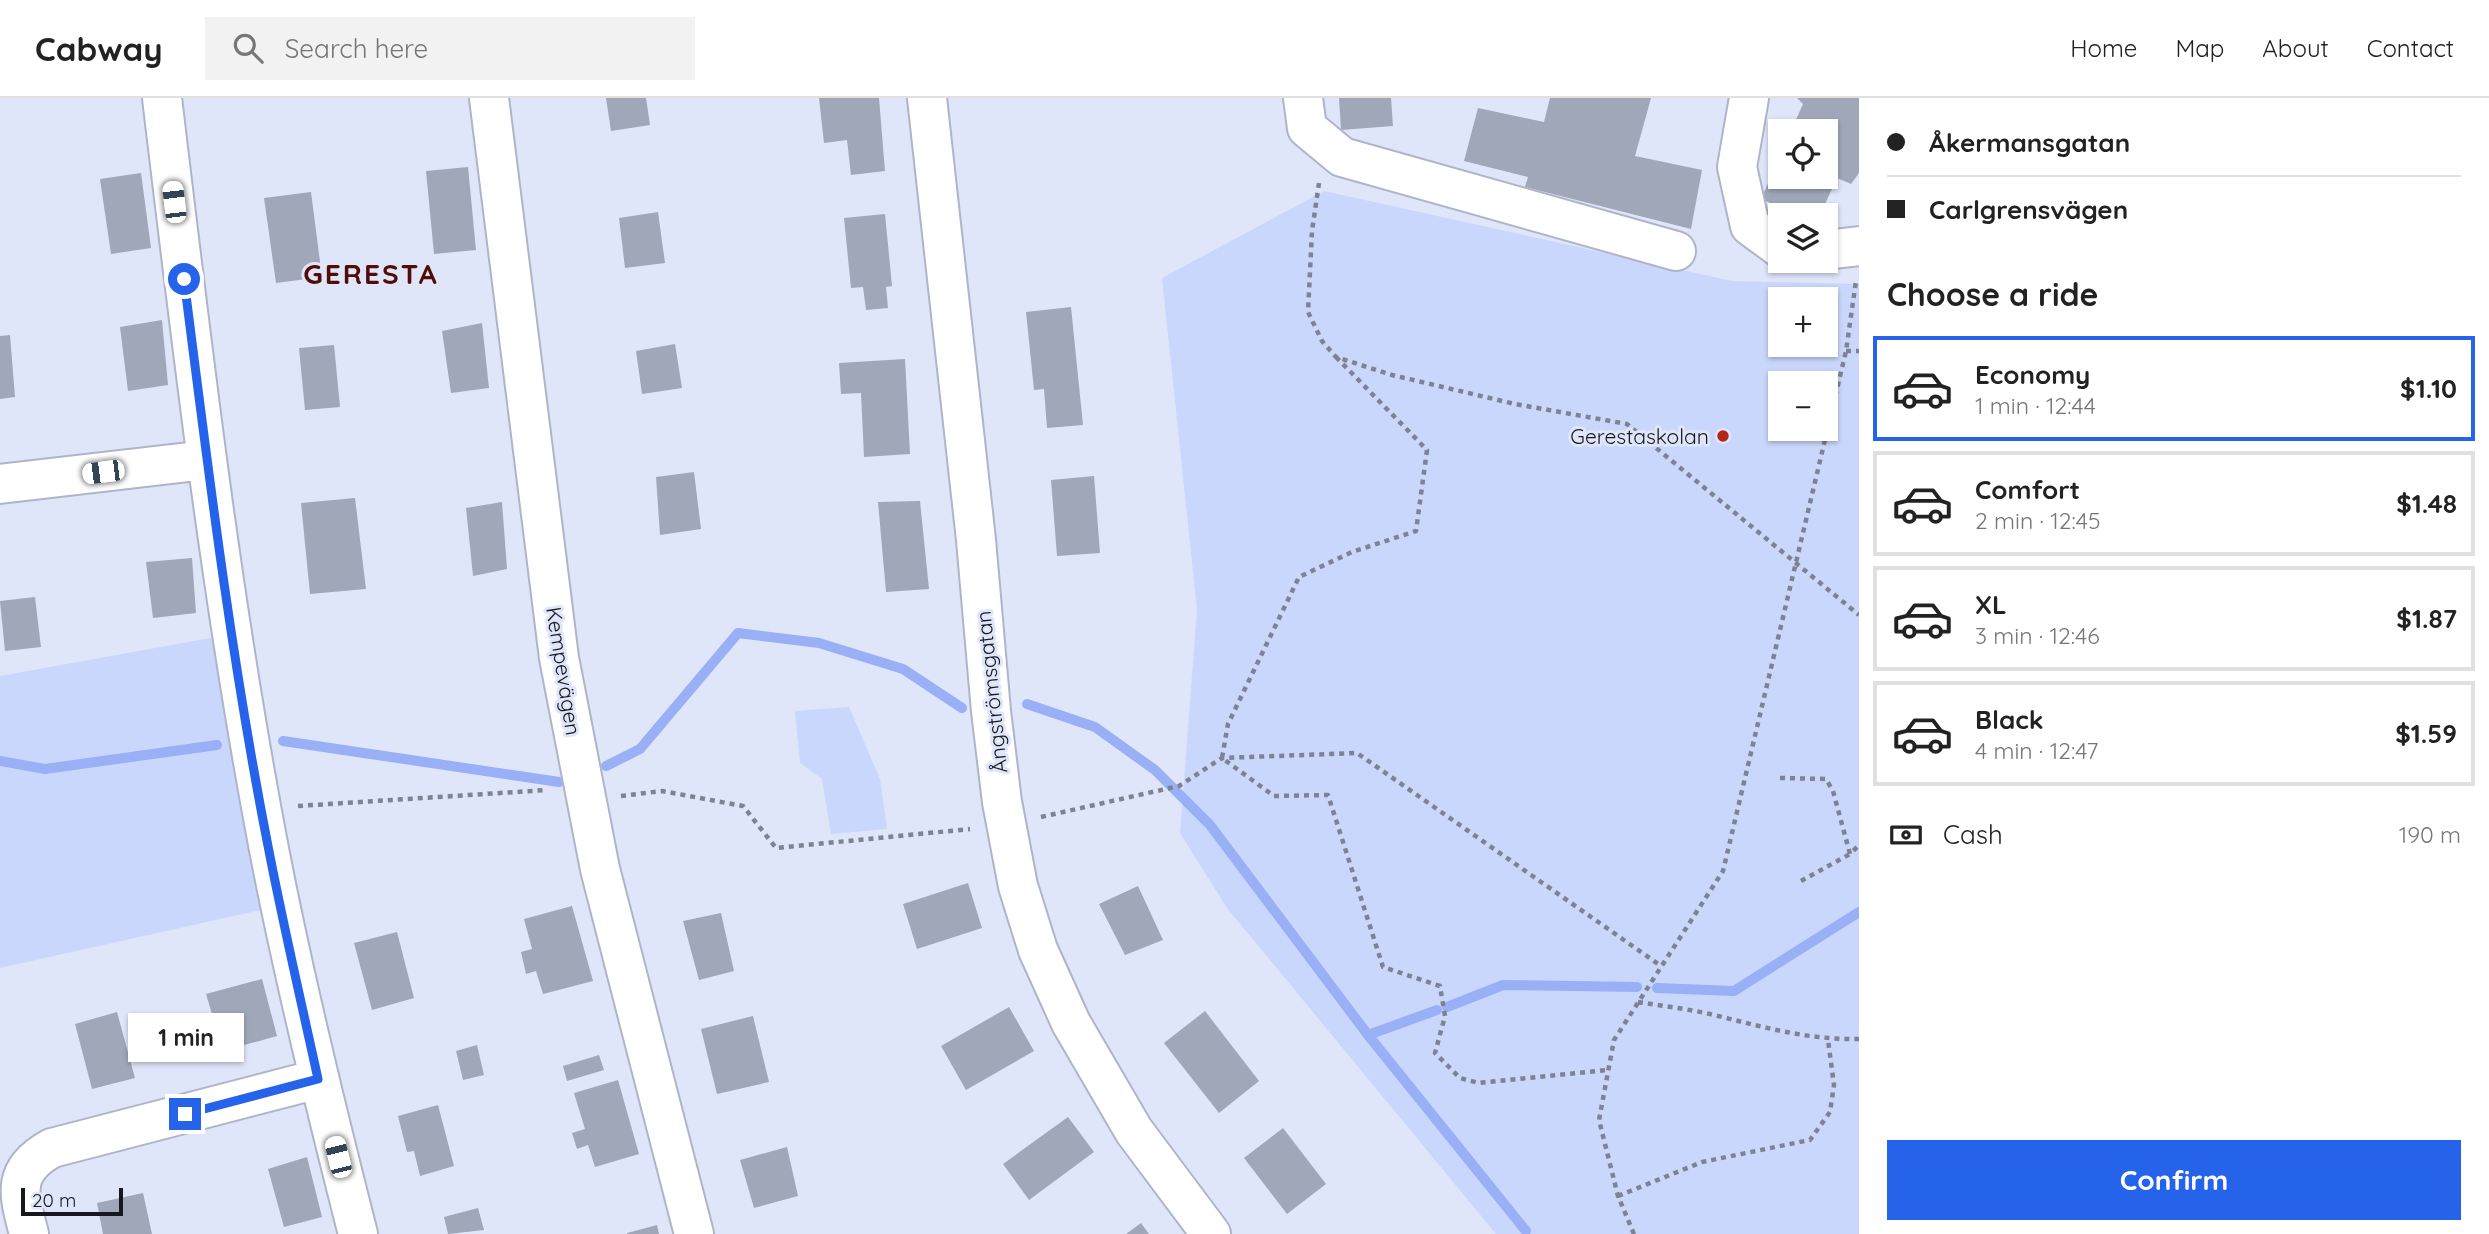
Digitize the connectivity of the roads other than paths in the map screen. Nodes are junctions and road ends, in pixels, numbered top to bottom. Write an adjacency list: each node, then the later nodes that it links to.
1 (162, 98): 10 (street)
2 (489, 98): 15 (street, Kempevägen)
3 (927, 98): 16 (street, Ångströmsgatan)
4 (1749, 98): 6 (street)
5 (1305, 113): 7 (street)
6 (1768, 239)
7 (1676, 251)
8 (1838, 255): 9 (street)
9 (1858, 262)
10 (206, 460): 11 (street); 12 (street)
11 (0, 484)
12 (318, 1079): 13 (street); 14 (street)
13 (29, 1234)
14 (358, 1234)
15 (694, 1234)
16 (1211, 1234)

